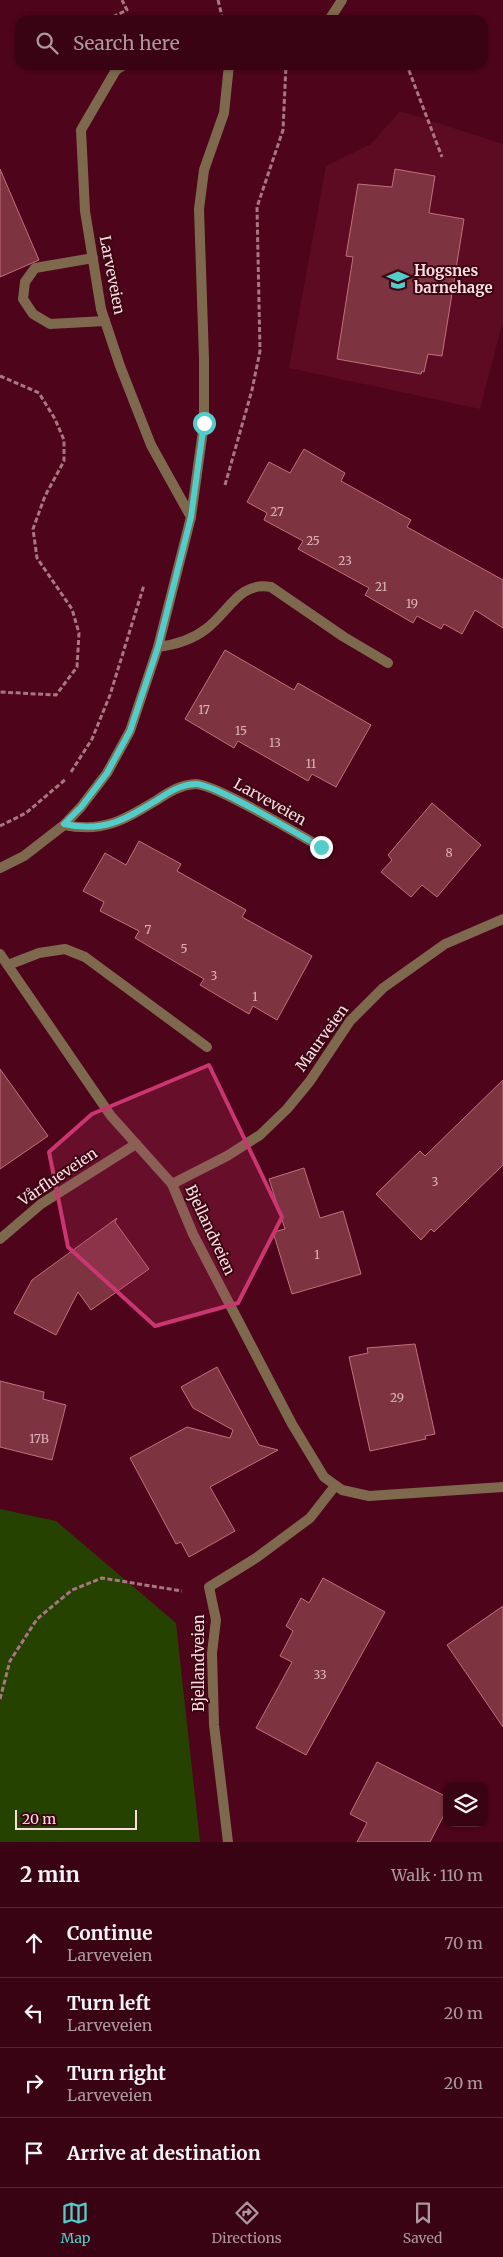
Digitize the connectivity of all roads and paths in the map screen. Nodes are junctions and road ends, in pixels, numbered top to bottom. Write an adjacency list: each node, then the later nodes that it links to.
1 (122, 0): 4 (path)
2 (218, 0): 5 (path)
3 (342, 0): 6 (street)
4 (116, 15)
5 (222, 15)
6 (332, 15)
7 (116, 70): 11 (street, Larveveien)
8 (228, 70): 14 (street)
9 (409, 70): 10 (path)
10 (442, 157)
11 (93, 258): 12 (street, Larveveien); 12 (street)
12 (105, 321): 14 (street, Larveveien)
13 (0, 376): 17 (path)
14 (191, 517): 15 (street)
15 (158, 647): 16 (street); 18 (street)
16 (388, 663)
17 (0, 692)
18 (64, 824): 19 (street, Larveveien); 20 (street)
19 (321, 847)
20 (0, 868)
21 (503, 919): 26 (street, Maurveien)
22 (0, 954): 23 (street, Bjellandveien)
23 (8, 965): 24 (street); 25 (street, Bjellandveien)
24 (207, 1047)
25 (136, 1144): 26 (street, Bjellandveien); 27 (street, Vårflueveien)
26 (172, 1184): 28 (street, Bjellandveien)
27 (0, 1239)
28 (335, 1486): 29 (street, Bjellandveien); 30 (street)
29 (503, 1488)
30 (209, 1586): 31 (path); 32 (street, Bjellandveien)
31 (0, 1699)
32 (228, 1842)

